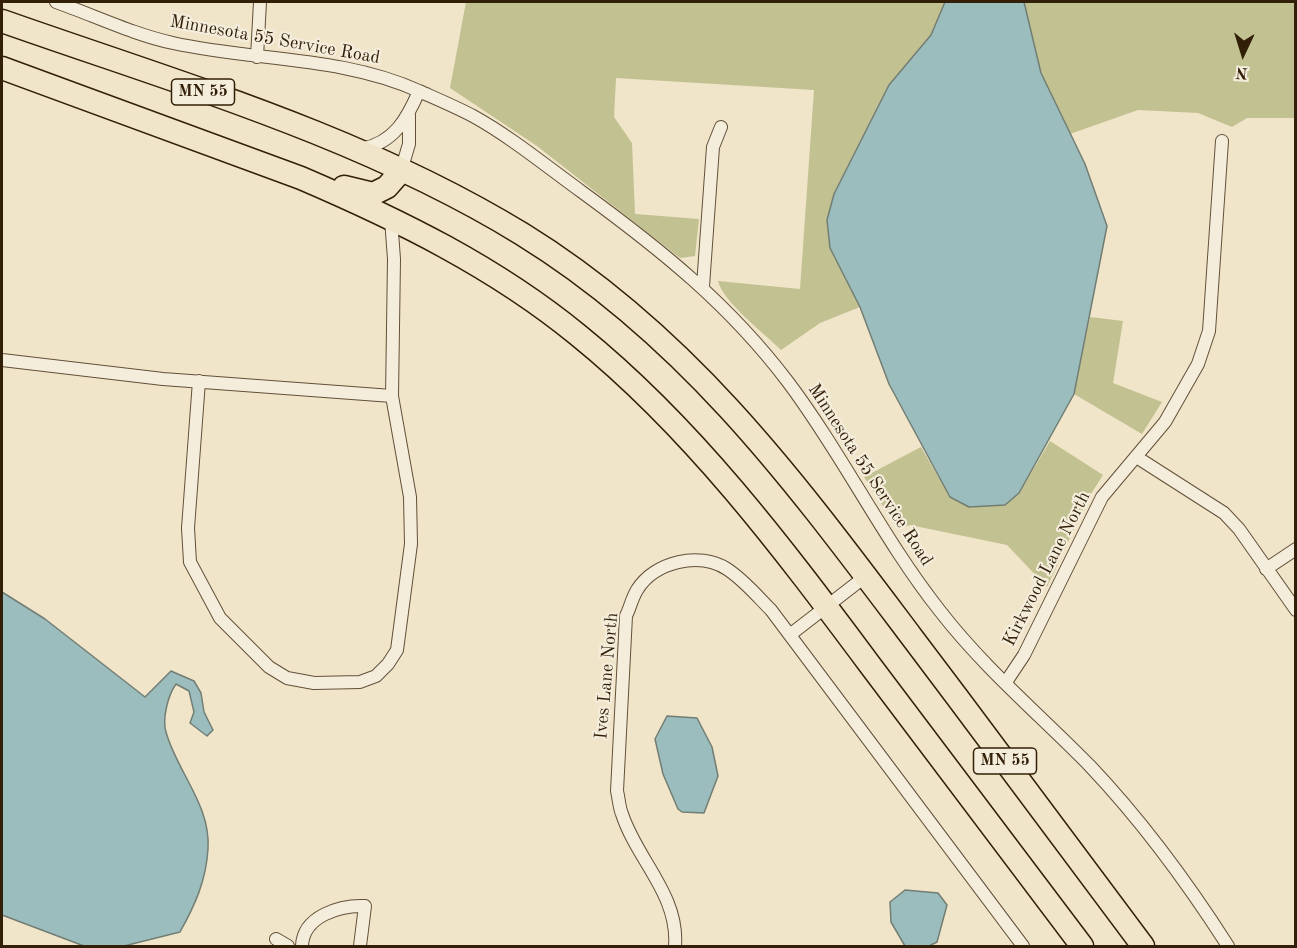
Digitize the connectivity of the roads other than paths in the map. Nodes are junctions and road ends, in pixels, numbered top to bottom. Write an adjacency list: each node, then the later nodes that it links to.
1 (56, 2): 4 (street, Minnesota 55 Service Road)
2 (260, 2): 4 (street)
3 (2, 21): 10 (highway, MN 55)
4 (257, 57): 6 (street, Minnesota 55 Service Road)
5 (2, 68): 11 (highway, MN 55)
6 (419, 91): 7 (street); 14 (street, Minnesota 55 Service Road)
7 (409, 115): 10 (street); 12 (street)
8 (721, 127): 14 (street)
9 (1222, 141): 18 (street, Kirkwood Lane North)
10 (356, 150): 12 (highway, MN 55)
11 (225, 151): 12 (highway); 13 (highway, MN 55)
12 (401, 171): 21 (highway, MN 55)
13 (391, 219): 17 (street); 22 (highway, MN 55)
14 (703, 286): 25 (street, Minnesota 55 Service Road)
15 (2, 360): 16 (street)
16 (199, 381): 17 (street); 17 (street)
17 (392, 396)
18 (1138, 458): 20 (street); 25 (street, Kirkwood Lane North)
19 (1296, 549): 20 (street)
20 (1266, 569): 23 (street)
21 (866, 576): 22 (street); 33 (highway, MN 55)
22 (827, 606): 24 (street); 32 (highway, MN 55)
23 (1296, 610)
24 (790, 634): 30 (street, Ives Lane North); 31 (street, Ives Lane North)
25 (1006, 682): 34 (street, Minnesota 55 Service Road)
26 (276, 939): 27 (street)
27 (288, 946)
28 (302, 946): 29 (street)
29 (360, 946)
30 (675, 946)
31 (1023, 946)
32 (1082, 946)
33 (1143, 946)
34 (1228, 946)

